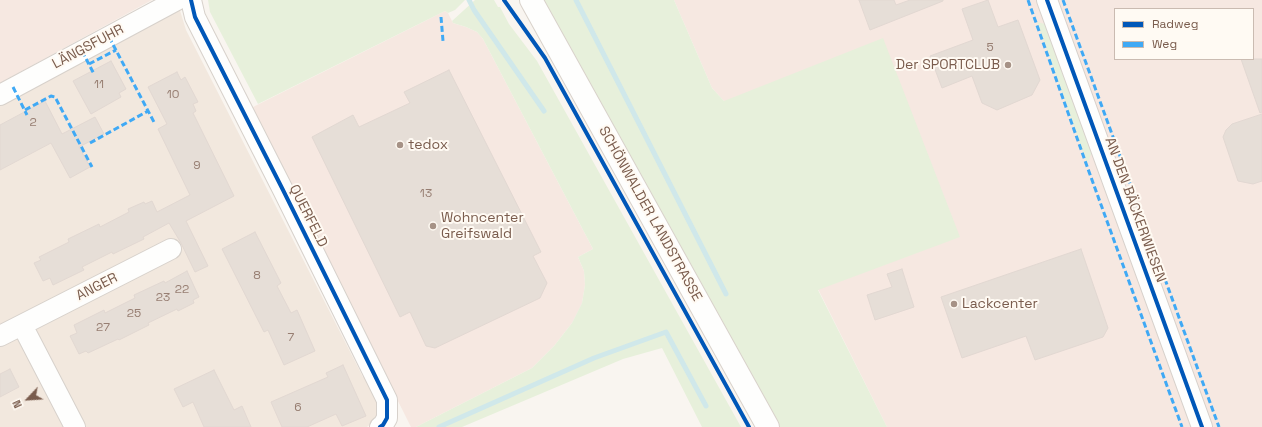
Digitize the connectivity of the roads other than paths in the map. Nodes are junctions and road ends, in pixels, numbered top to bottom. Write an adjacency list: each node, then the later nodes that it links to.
1 (177, 0): 5 (street, LÄNGSFUHR)
2 (531, 0): 11 (main road, SCHÖNWALDER LANDSTRASSE)
3 (1048, 0): 12 (street, AN DEN BÄCKERWIESEN)
4 (193, 9): 10 (street, QUERFELD)
5 (0, 94)
6 (171, 249): 7 (street, ANGER)
7 (22, 325): 8 (street, ANGER); 9 (street)
8 (0, 336)
9 (75, 427)
10 (380, 427)
11 (768, 427)
12 (1202, 427)

